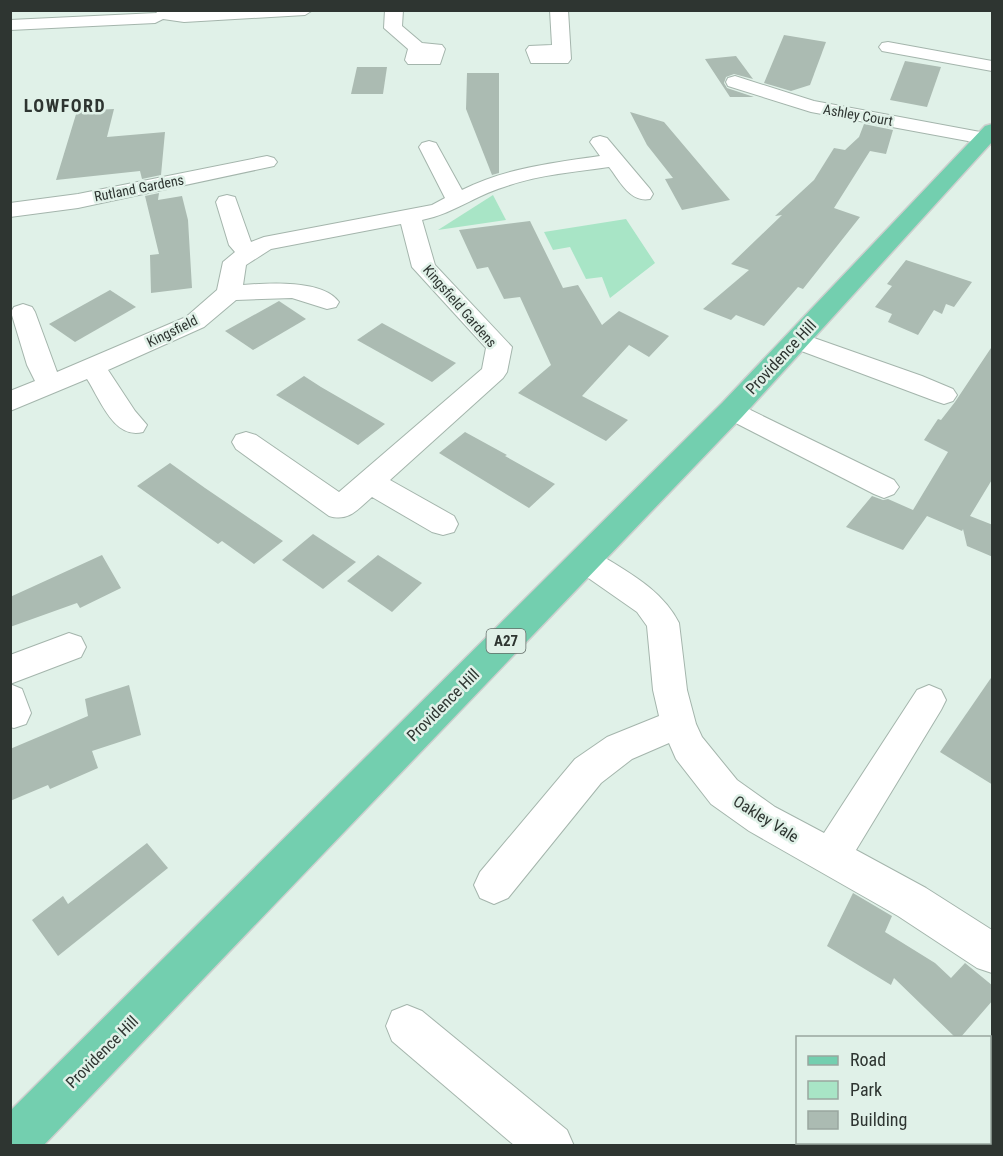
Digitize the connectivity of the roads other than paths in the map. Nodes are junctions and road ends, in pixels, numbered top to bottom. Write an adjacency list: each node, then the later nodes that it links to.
1 (305, 10): 4 (street)
2 (394, 10): 9 (street)
3 (559, 10): 10 (street)
4 (282, 13): 5 (street); 7 (street)
5 (159, 14): 6 (street)
6 (10, 25)
7 (269, 30)
8 (888, 47): 11 (street)
9 (417, 48)
10 (562, 50)
11 (993, 66)
12 (735, 82): 13 (street, Ashley Court)
13 (988, 134): 27 (main road, Providence Hill / A27)
14 (600, 141): 16 (street)
15 (429, 147): 19 (street)
16 (613, 160): 18 (street); 19 (street)
17 (267, 162): 21 (street, Rutland Gardens)
18 (642, 194)
19 (457, 200): 22 (street)
20 (227, 202): 23 (street)
21 (10, 210)
22 (410, 216): 23 (street); 35 (street, Kingsfield Gardens)
23 (248, 254): 24 (street)
24 (229, 293): 25 (street); 28 (street, Kingsfield)
25 (327, 302)
26 (23, 312): 29 (street)
27 (797, 340): 30 (street); 32 (main road, Providence Hill / A27)
28 (93, 367): 29 (street, Kingsfield); 33 (street)
29 (51, 385): 31 (street, Kingsfield)
30 (944, 395)
31 (10, 402)
32 (732, 410): 36 (street); 38 (main road, Providence Hill / A27)
33 (133, 425)
34 (246, 442): 35 (street, Kingsfield Gardens)
35 (371, 483): 37 (street)
36 (884, 487)
37 (444, 524)
38 (585, 560): 42 (street, Oakley Vale); 47 (main road, Providence Hill / A27)
39 (69, 647): 40 (street)
40 (10, 670)
41 (929, 700): 43 (street)
42 (678, 724): 43 (street, Oakley Vale); 44 (street)
43 (830, 857): 45 (street, Oakley Vale)
44 (494, 885)
45 (993, 953)
46 (407, 1026): 48 (street)
47 (10, 1145)
48 (551, 1146)

